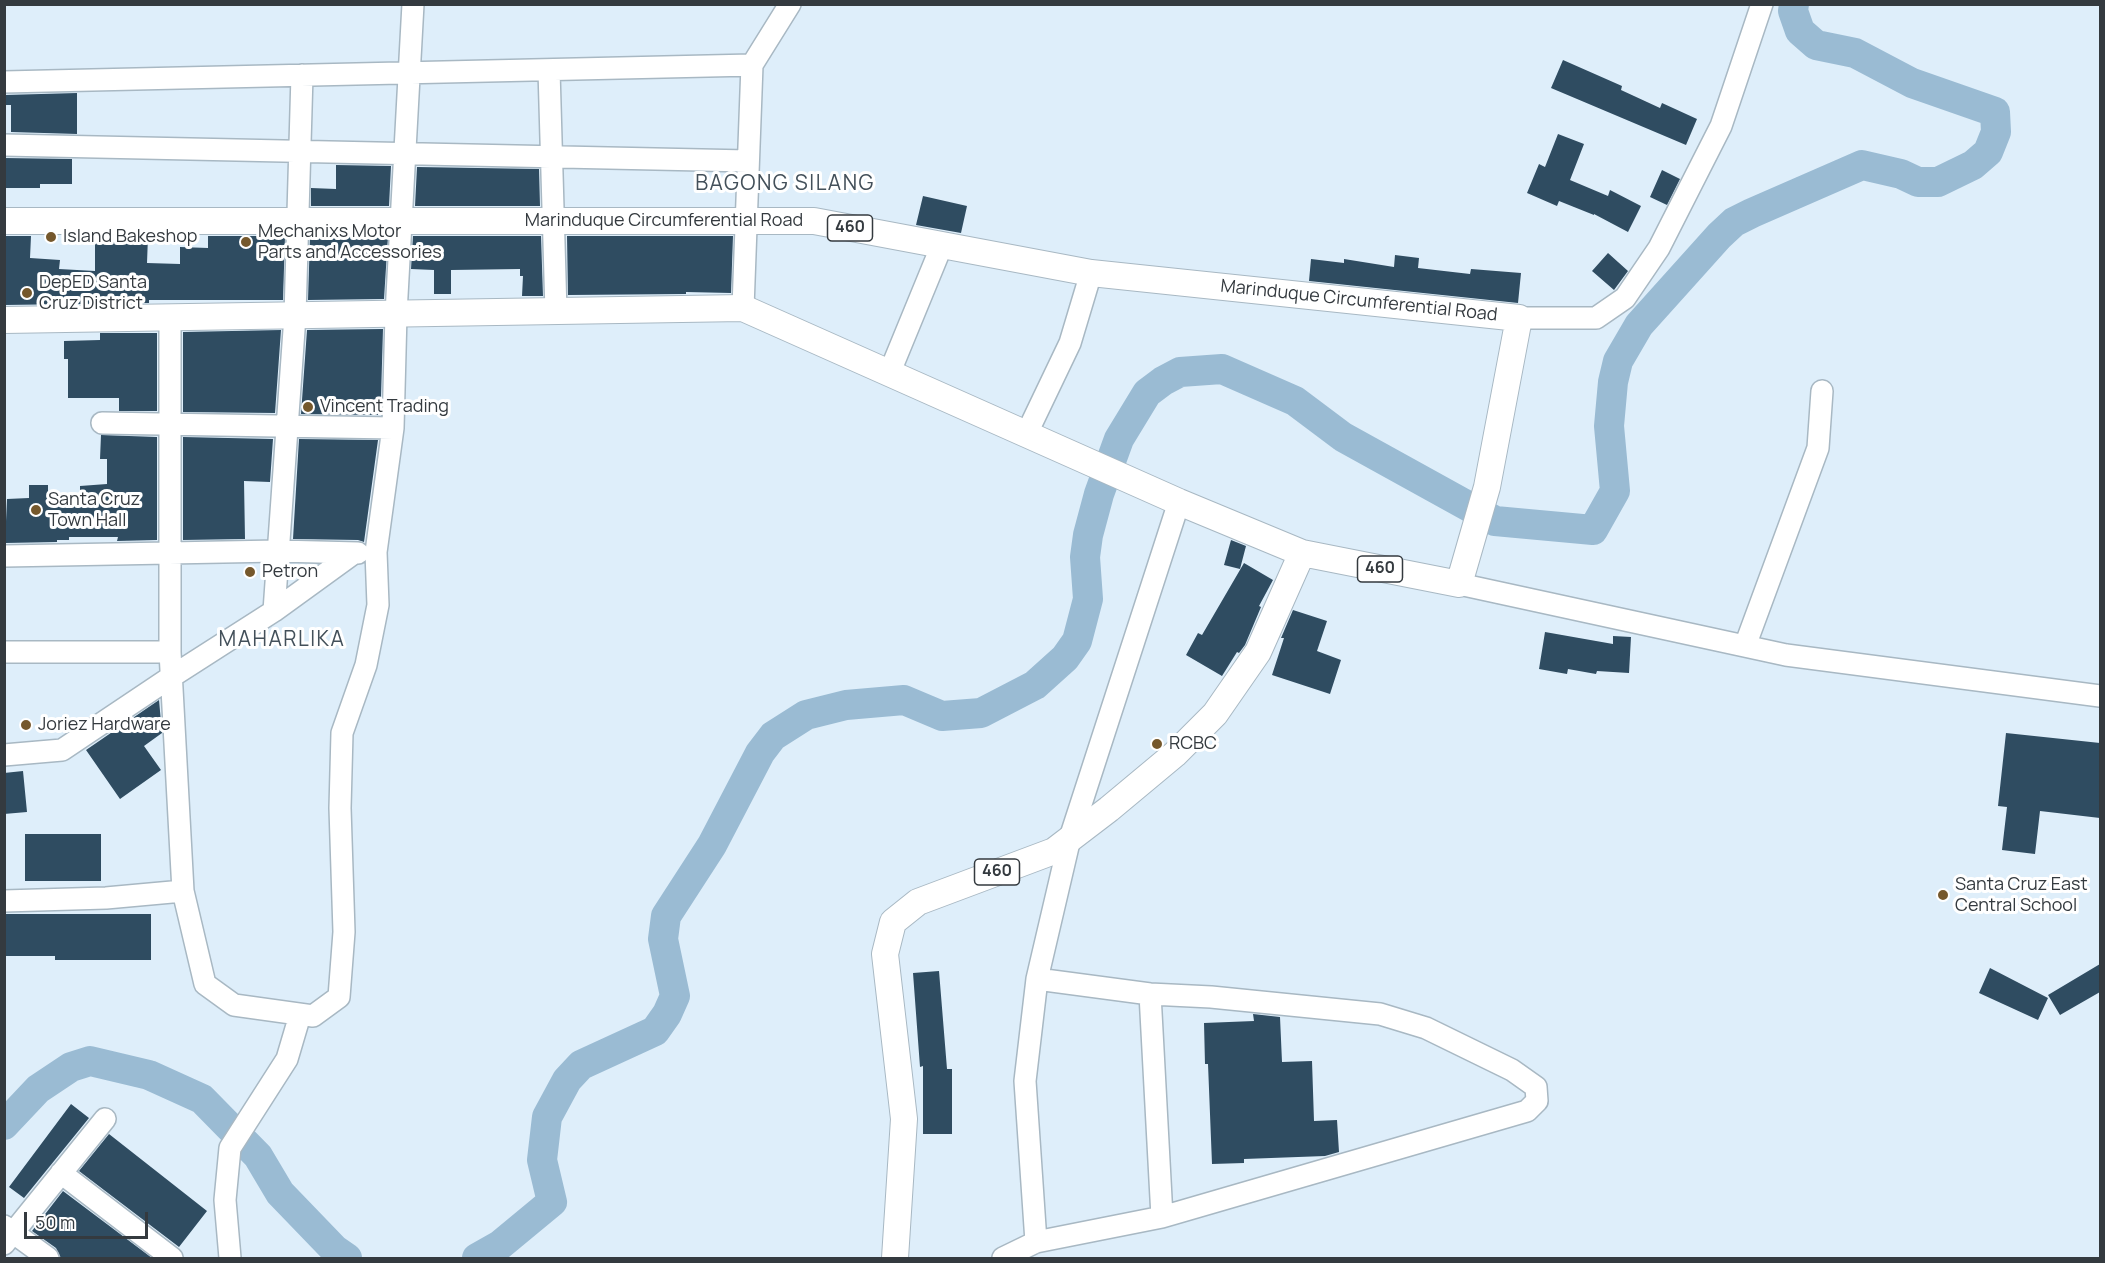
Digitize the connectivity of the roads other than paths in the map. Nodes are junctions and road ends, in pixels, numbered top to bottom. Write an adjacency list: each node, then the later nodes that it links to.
1 (413, 4): 6 (street)
2 (790, 4): 4 (street)
3 (1762, 4): 26 (street)
4 (752, 65): 5 (street); 13 (street)
5 (549, 70): 6 (street); 12 (street)
6 (410, 73): 7 (street); 11 (street)
7 (302, 75): 8 (street); 10 (street)
8 (4, 82)
9 (4, 145): 10 (street)
10 (300, 152): 11 (street); 15 (street)
11 (405, 154): 12 (street); 16 (street)
12 (552, 157): 13 (street); 17 (street)
13 (748, 161): 18 (street)
14 (4, 221): 15 (main road, Marinduque Circumferential Road / 460)
15 (297, 222): 16 (main road, Marinduque Circumferential Road / 460); 24 (street)
16 (401, 222): 17 (main road, Marinduque Circumferential Road / 460); 23 (street)
17 (554, 222): 18 (main road, Marinduque Circumferential Road / 460); 22 (street)
18 (746, 222): 19 (main road, Marinduque Circumferential Road / 460); 21 (street)
19 (942, 245): 20 (main road, Marinduque Circumferential Road / 460); 28 (street)
20 (1091, 273): 26 (main road, Marinduque Circumferential Road / 460); 34 (street)
21 (743, 308): 22 (main road); 28 (main road)
22 (556, 312): 23 (main road)
23 (396, 314): 24 (main road); 33 (street)
24 (295, 316): 25 (main road); 32 (street)
25 (170, 318): 27 (main road); 31 (street)
26 (1519, 318): 42 (main road, Marinduque Circumferential Road)
27 (4, 320)
28 (890, 374): 34 (main road)
29 (1822, 391): 44 (street)
30 (102, 423): 31 (street)
31 (170, 425): 32 (street); 38 (street)
32 (287, 427): 33 (street); 36 (street)
33 (393, 428): 37 (street)
34 (1026, 435): 35 (main road)
35 (1179, 502): 39 (main road); 50 (street)
36 (278, 551): 38 (street); 40 (street); 43 (street)
37 (376, 552): 40 (street); 55 (street)
38 (169, 553): 41 (street); 46 (street)
39 (1302, 553): 42 (main road, 460); 50 (main road, 460)
40 (354, 554): 43 (street)
41 (4, 556)
42 (1458, 584): 44 (street)
43 (274, 611): 47 (street)
44 (1744, 646): 48 (street)
45 (4, 652): 46 (street)
46 (170, 652): 47 (street)
47 (171, 677): 49 (street); 51 (street)
48 (2100, 696)
49 (4, 755)
50 (1070, 838): 53 (street); 64 (main road, 460)
51 (183, 891): 52 (street); 55 (street)
52 (7, 897)
53 (1037, 979): 54 (street); 60 (street)
54 (1149, 994): 58 (street); 58 (street)
55 (300, 1015): 63 (street)
56 (105, 1119): 57 (street)
57 (61, 1173): 59 (street); 62 (street)
58 (1162, 1217): 60 (street)
59 (8, 1234): 61 (street)
60 (1036, 1242): 65 (street)
61 (48, 1258)
62 (172, 1258)
63 (230, 1258)
64 (896, 1258)
65 (1004, 1258)

